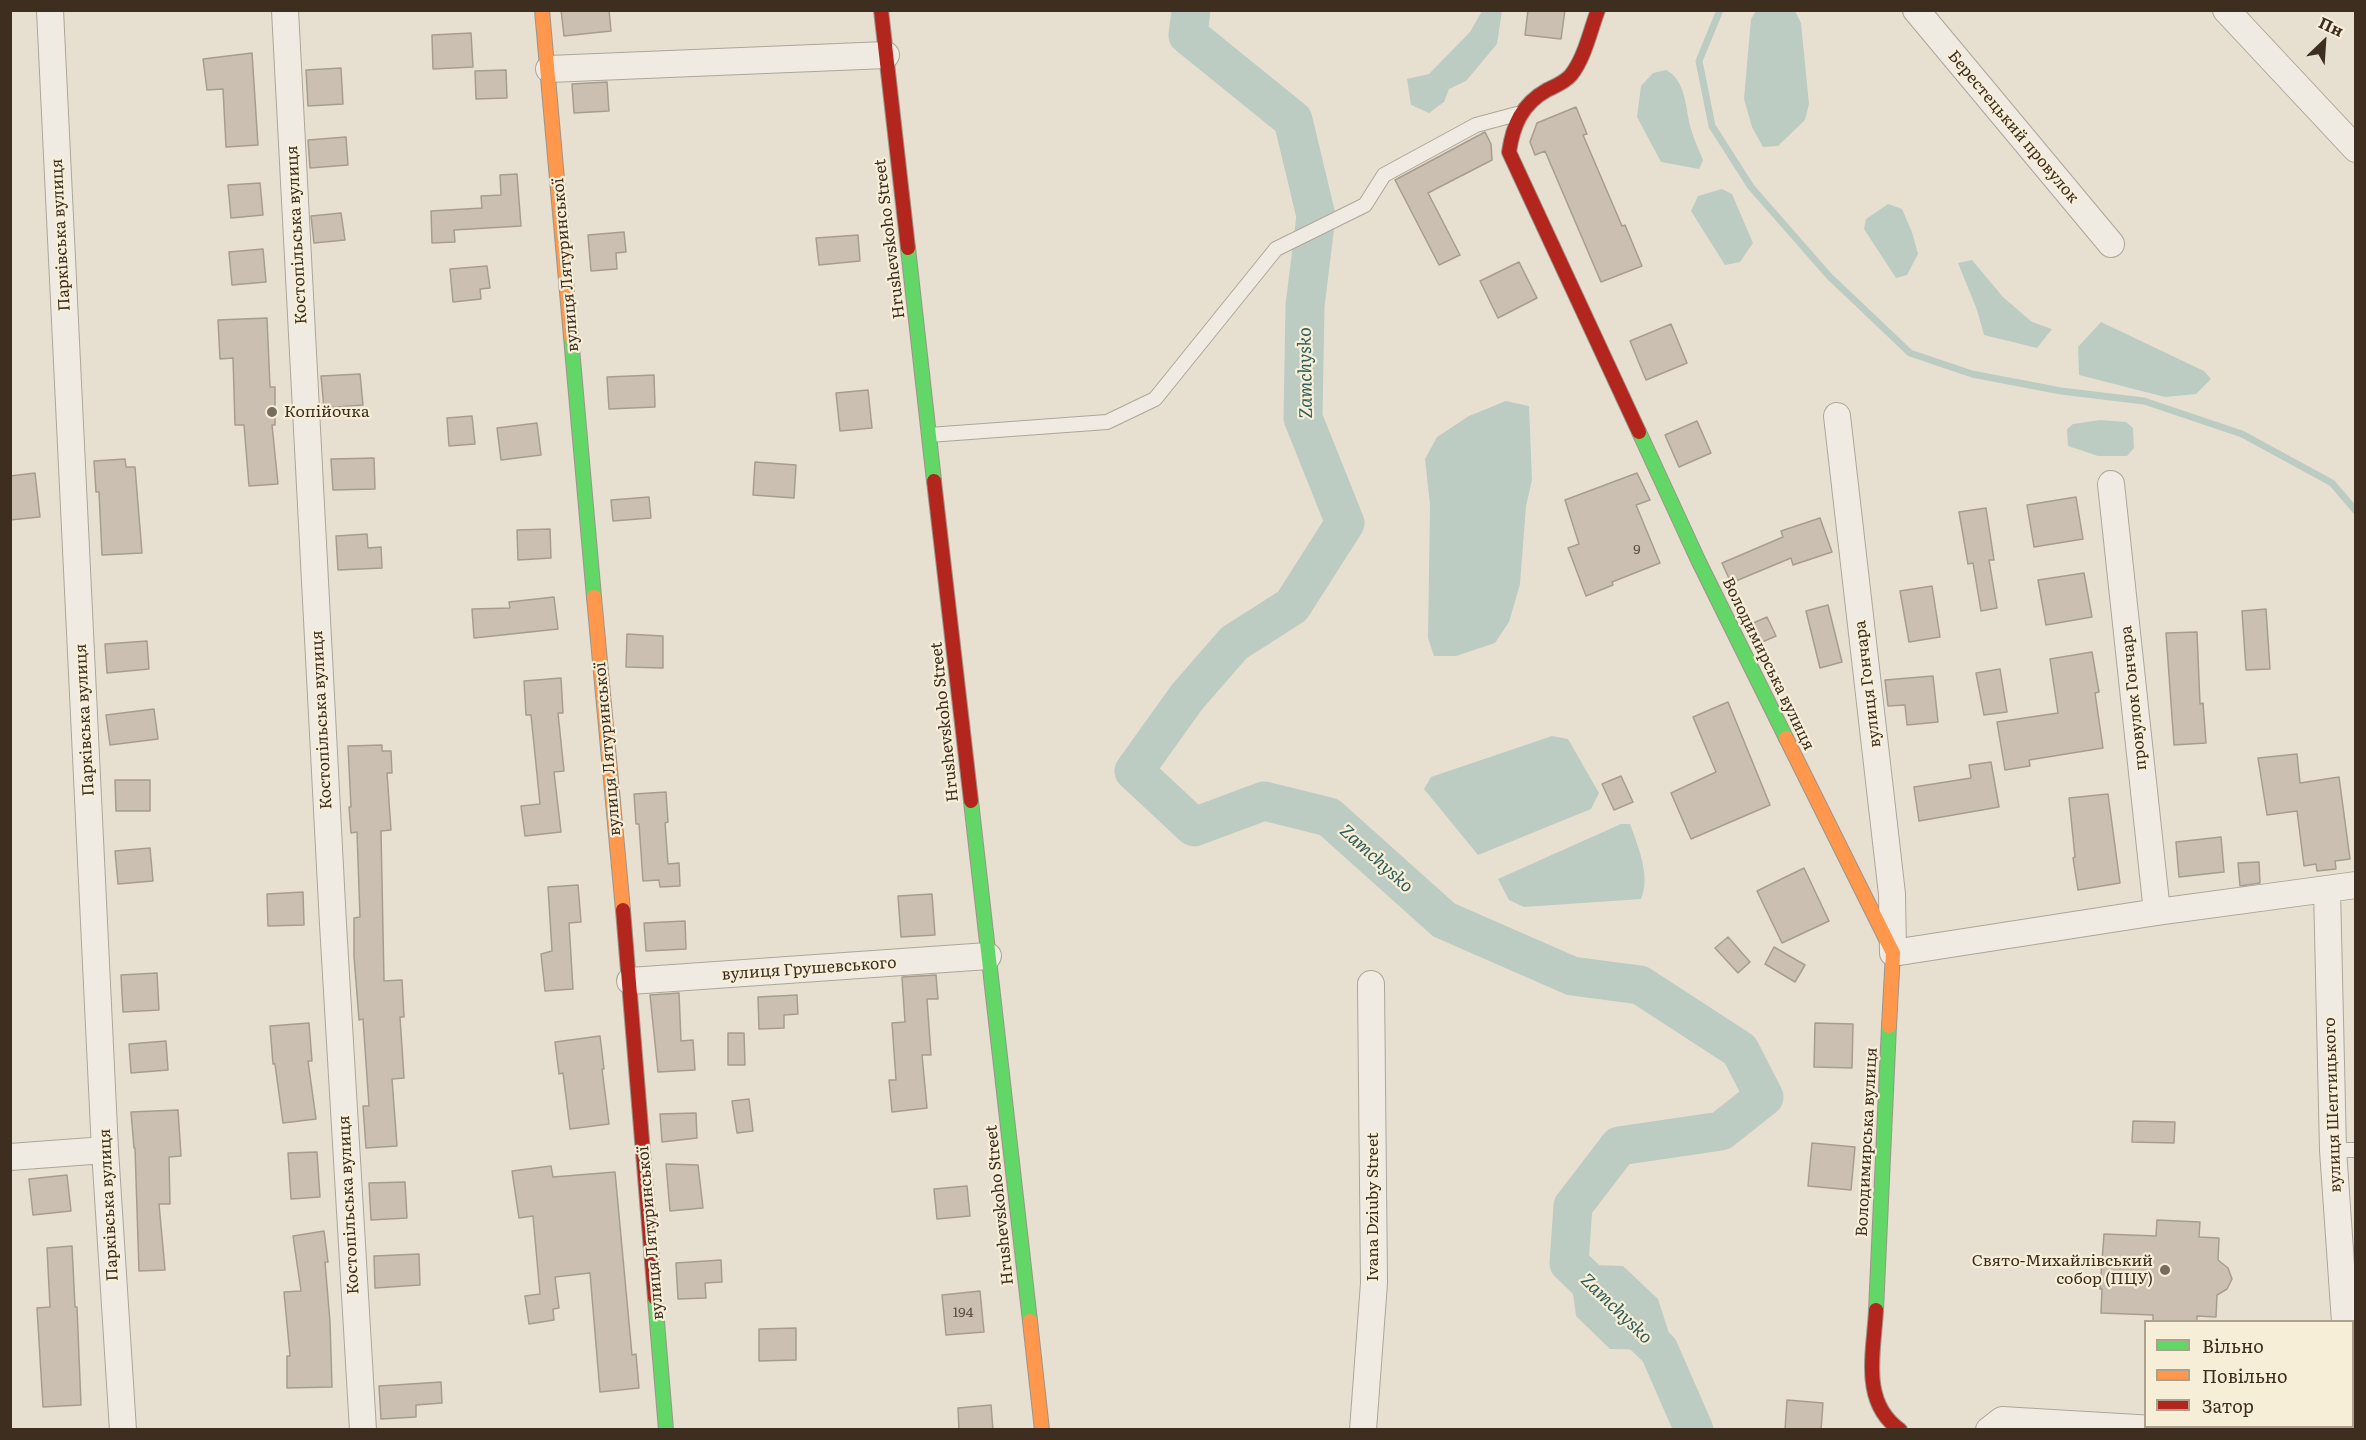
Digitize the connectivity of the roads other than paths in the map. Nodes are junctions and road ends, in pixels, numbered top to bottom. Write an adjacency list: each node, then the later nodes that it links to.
1 (51, 10): 23 (street, Парківська вулиця)
2 (285, 10): 28 (street, Костопільська вулиця)
3 (542, 10): 9 (street, вулиця Лятуринської)
4 (881, 10): 8 (street, Hrushevskoho Street)
5 (1598, 10): 10 (street)
6 (1916, 10): 12 (street, Берестецький провулок)
7 (2226, 10): 11 (street)
8 (886, 56): 9 (street); 14 (street, Hrushevskoho Street)
9 (549, 69): 21 (street, вулиця Лятуринської)
10 (1519, 113): 14 (lane); 19 (street, Володимирська вулиця)
11 (2355, 149)
12 (2111, 244)
13 (1837, 416): 19 (street, вулиця Гончара)
14 (929, 435): 20 (street, Hrushevskoho Street)
15 (2111, 484): 18 (street, провулок Гончара)
16 (2355, 885): 17 (street)
17 (2327, 889): 18 (street); 24 (street, вулиця Шептицького)
18 (2157, 912): 19 (street)
19 (1893, 952): 32 (street, Володимирська вулиця)
20 (988, 956): 21 (street, вулиця Грушевського); 30 (street, Hrushevskoho Street)
21 (630, 981): 29 (street, вулиця Лятуринської)
22 (1371, 984): 31 (street, Ivana Dziuby Street)
23 (105, 1150): 25 (street); 27 (street, Парківська вулиця)
24 (2344, 1150): 26 (street, вулиця Шептицького)
25 (10, 1157)
26 (2345, 1320)
27 (123, 1430)
28 (363, 1430)
29 (666, 1430)
30 (1042, 1430)
31 (1363, 1430)
32 (1900, 1430)
33 (1989, 1430): 34 (street)
34 (2172, 1430)

